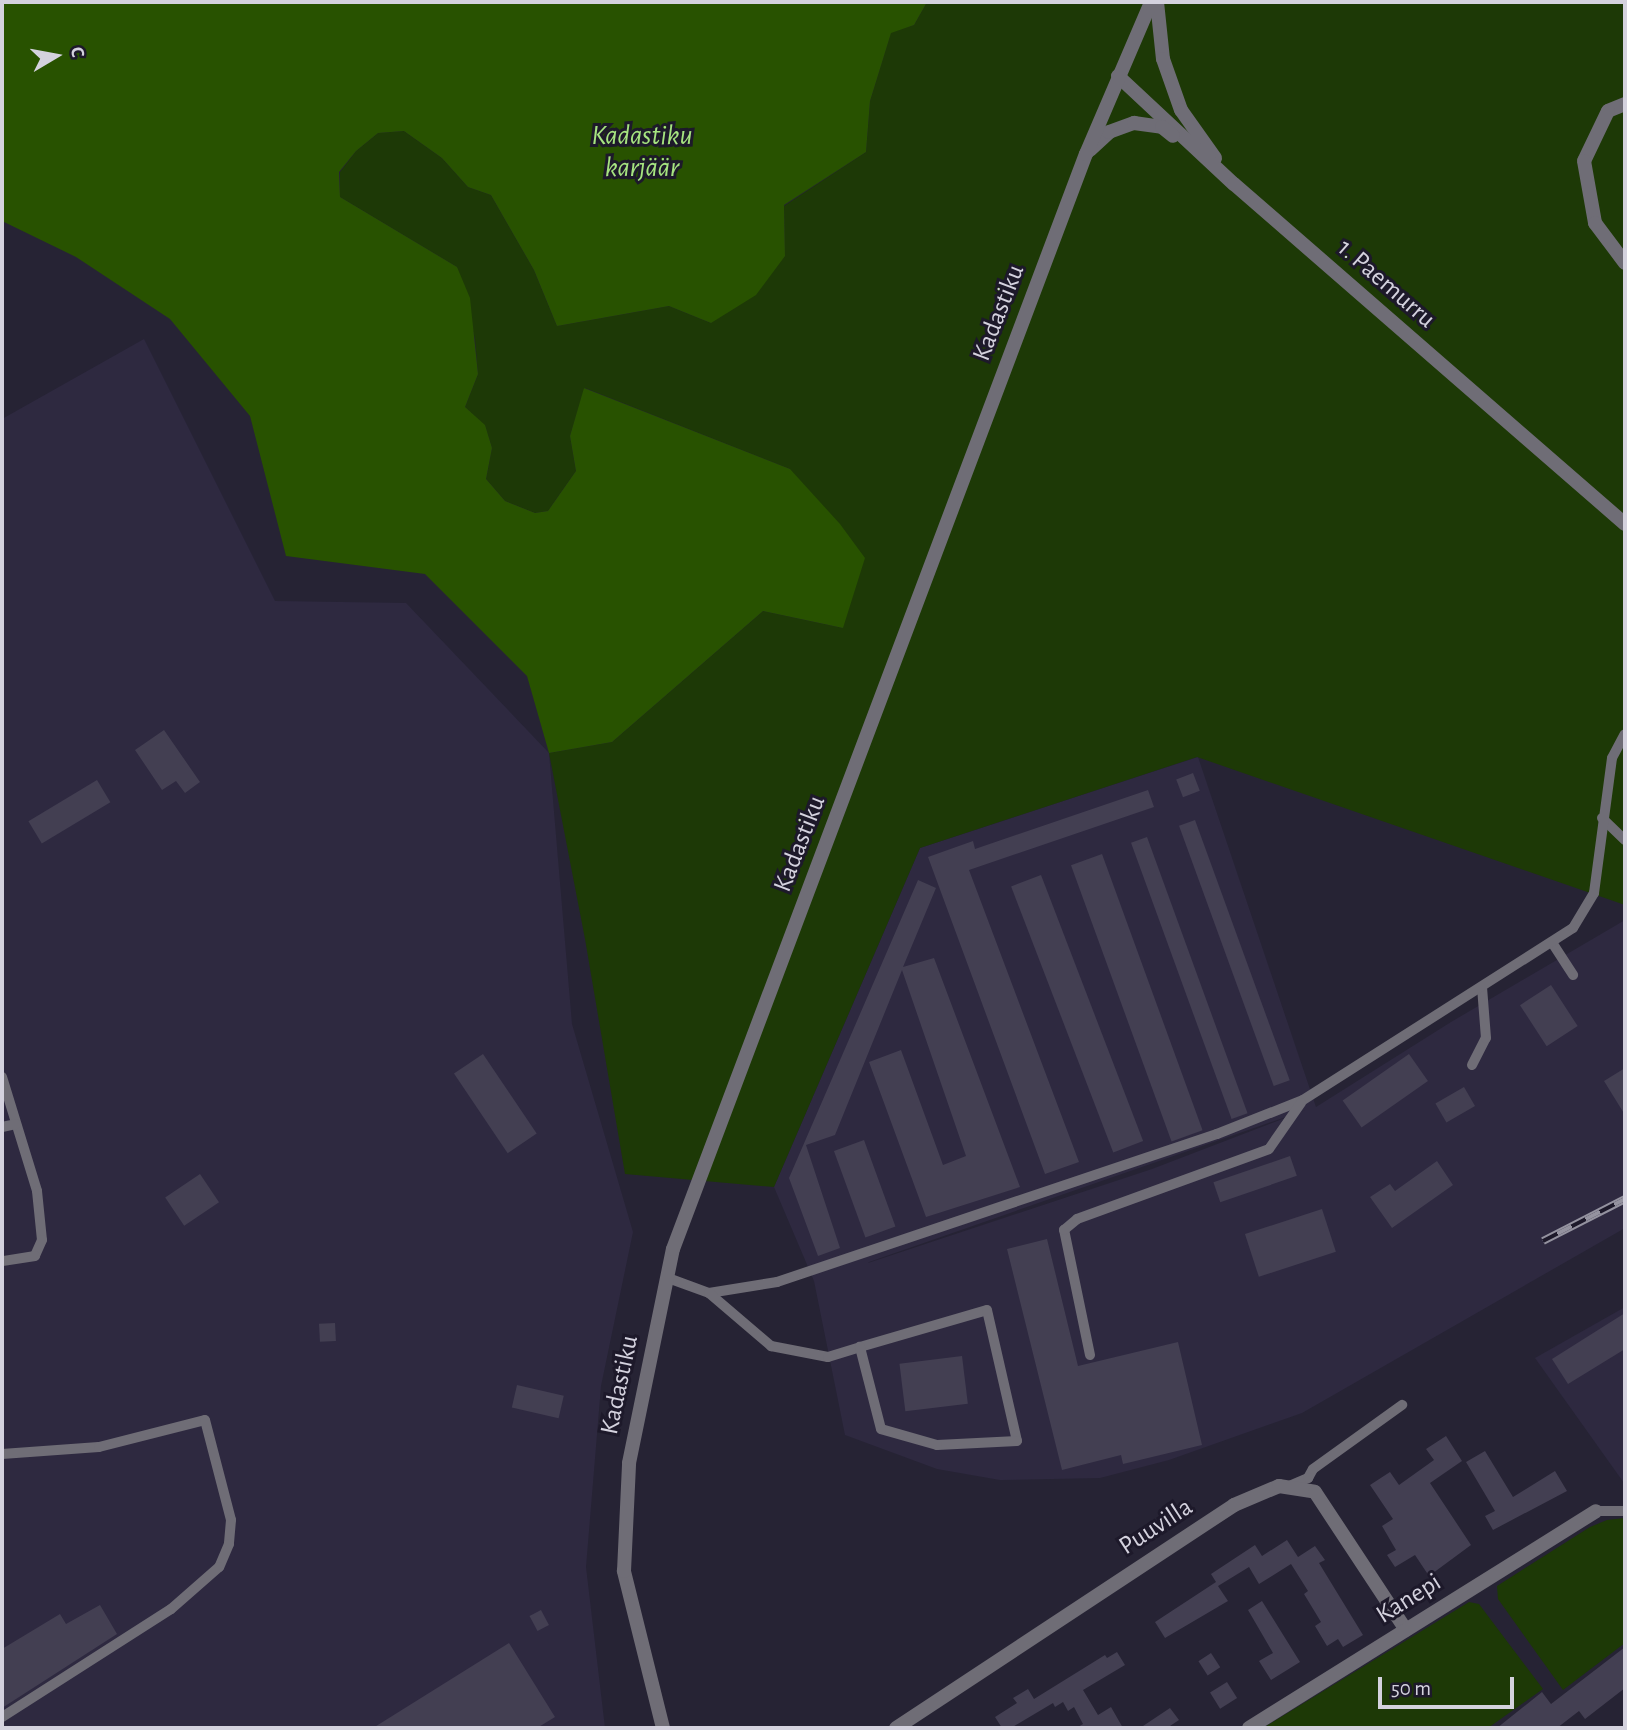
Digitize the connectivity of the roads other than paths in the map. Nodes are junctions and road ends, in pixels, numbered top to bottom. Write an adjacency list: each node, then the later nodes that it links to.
1 (1150, 2): 3 (street, Kadastiku)
2 (1157, 2): 6 (street)
3 (1118, 76): 5 (street, Kadastiku); 6 (street, 1. Paemurru)
4 (1625, 104): 7 (street)
5 (1086, 154): 6 (street); 21 (street, Kadastiku)
6 (1234, 184): 8 (street, 1. Paemurru)
7 (1625, 263)
8 (1625, 524)
9 (1625, 734): 10 (lane)
10 (1602, 818): 11 (lane); 12 (lane)
11 (1625, 840)
12 (1553, 944): 13 (lane); 14 (lane)
13 (1573, 975)
14 (1482, 987): 15 (lane); 17 (lane)
15 (1472, 1065)
16 (2, 1077): 18 (lane)
17 (1303, 1100): 22 (lane); 24 (lane)
18 (16, 1124): 19 (lane); 20 (lane)
19 (2, 1127)
20 (2, 1261)
21 (668, 1278): 22 (lane); 32 (street, Kadastiku)
22 (709, 1293): 23 (lane)
23 (860, 1347): 23 (lane)
24 (1090, 1355)
25 (1402, 1405): 27 (lane)
26 (2, 1454): 31 (lane)
27 (1285, 1487): 30 (street); 33 (street, Puuvilla)
28 (1597, 1511): 29 (lane); 30 (street, Kanepi)
29 (1625, 1511)
30 (1406, 1630): 34 (street, Kanepi)
31 (2, 1717)
32 (663, 1728)
33 (896, 1728)
34 (1249, 1728)

